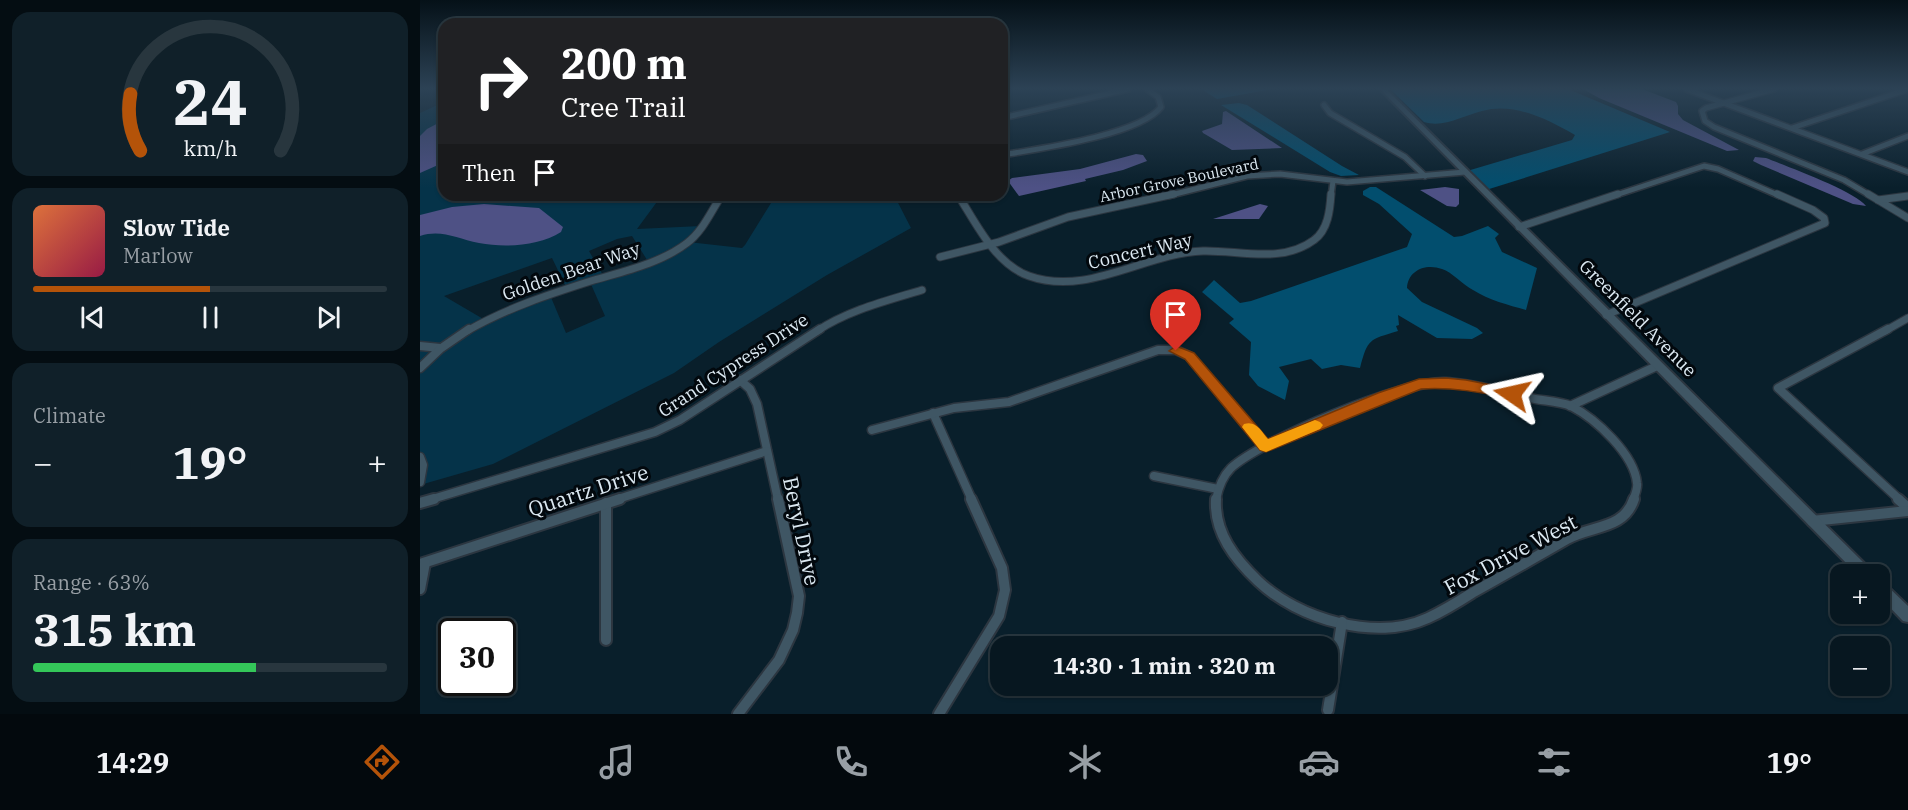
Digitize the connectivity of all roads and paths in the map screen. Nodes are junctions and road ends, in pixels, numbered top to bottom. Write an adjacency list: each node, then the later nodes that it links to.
1 (1139, 122): 9 (street)
2 (1346, 122): 13 (street)
3 (1417, 122): 11 (main road, Greenfield Avenue)
4 (1706, 122): 16 (street)
5 (1777, 122): 7 (street)
6 (1809, 122): 7 (street)
7 (1792, 128): 10 (street)
8 (1908, 136): 10 (street)
9 (1008, 154)
10 (1862, 154): 12 (street)
11 (1465, 172): 13 (street, Arbor Grove Boulevard); 20 (main road, Greenfield Avenue)
12 (1908, 172)
13 (1425, 176): 14 (street, Arbor Grove Boulevard)
14 (1333, 182): 21 (street, Arbor Grove Boulevard); 21 (street, Concert Way)
15 (1908, 196): 16 (street)
16 (1878, 200): 19 (street)
17 (718, 201): 27 (street, Golden Bear Way)
18 (962, 201): 21 (street, Concert Way)
19 (1908, 218)
20 (1519, 227): 24 (main road, Greenfield Avenue); 24 (street)
21 (992, 244): 22 (street, Arbor Grove Boulevard)
22 (940, 257)
23 (922, 290): 30 (street, Grand Cypress Drive)
24 (1606, 315): 28 (main road, Greenfield Avenue)
25 (1908, 318): 42 (street)
26 (420, 346): 27 (street)
27 (440, 348): 29 (street, Golden Bear Way)
28 (1657, 366): 31 (street); 43 (main road, Greenfield Avenue)
29 (420, 368)
30 (740, 380): 35 (street, Beryl Drive); 41 (street, Grand Cypress Drive)
31 (1570, 405): 34 (street); 49 (street, Fox Drive West)
32 (933, 413): 33 (street); 34 (street); 53 (street)
33 (872, 430)
34 (1266, 446): 39 (street)
35 (767, 450): 40 (street, Quartz Drive); 52 (street, Beryl Drive)
36 (420, 457): 38 (street)
37 (1154, 476): 39 (street)
38 (420, 483)
39 (1218, 489): 49 (street, Fox Drive West)
40 (606, 502): 44 (street, Quartz Drive); 50 (street)
41 (420, 503)
42 (1908, 509): 43 (street)
43 (1812, 521): 45 (main road, Greenfield Avenue)
44 (423, 564): 46 (street)
45 (1856, 564)
46 (420, 589)
47 (1890, 598): 48 (main road)
48 (1908, 616)
49 (1342, 622): 51 (street)
50 (606, 640)
51 (1328, 710)
52 (738, 714)
53 (939, 714)

